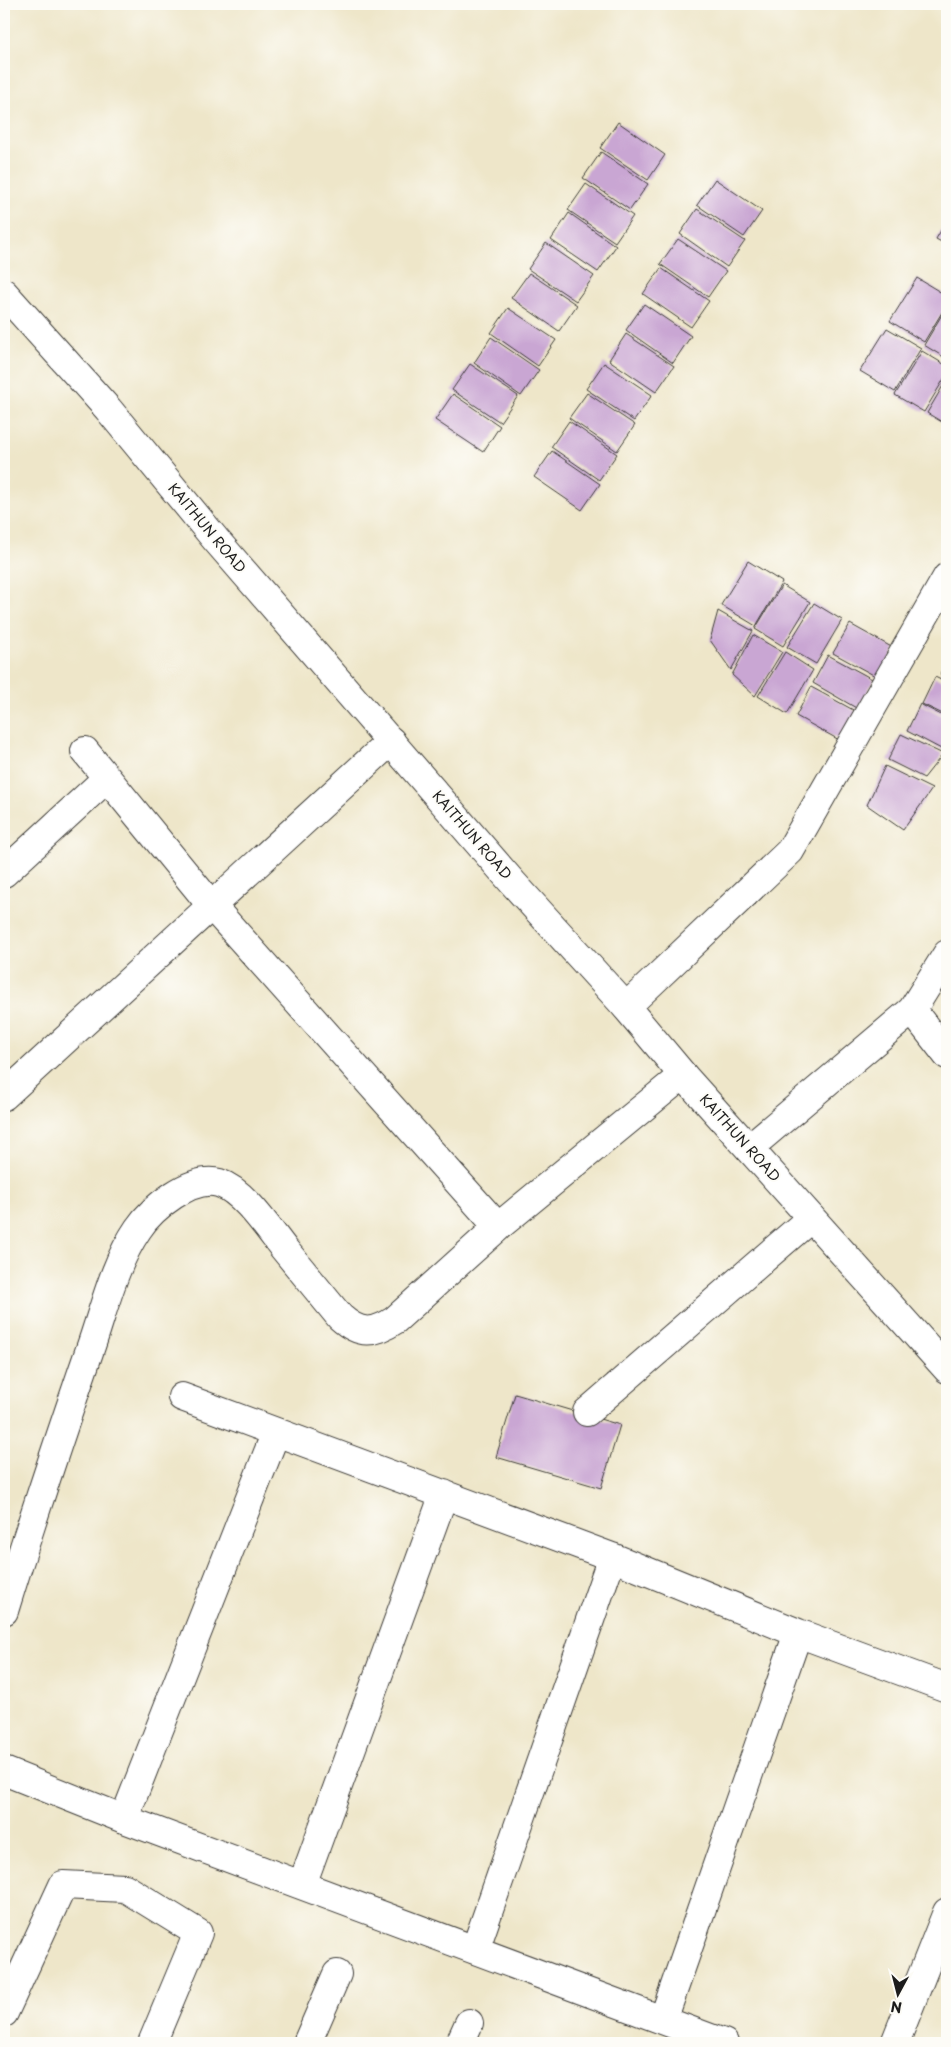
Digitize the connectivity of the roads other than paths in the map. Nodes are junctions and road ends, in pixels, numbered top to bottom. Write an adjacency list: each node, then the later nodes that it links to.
1 (4, 293): 3 (street, KAITHUN ROAD)
2 (947, 577): 9 (street)
3 (391, 741): 7 (street); 9 (street, KAITHUN ROAD)
4 (85, 751): 5 (street)
5 (107, 778): 6 (street); 7 (street)
6 (4, 874)
7 (211, 905): 13 (street); 16 (street)
8 (947, 954): 10 (street)
9 (626, 1007): 12 (street, KAITHUN ROAD)
10 (912, 1010): 11 (street); 14 (street)
11 (947, 1055)
12 (683, 1075): 14 (street, KAITHUN ROAD); 16 (street)
13 (4, 1096)
14 (749, 1148): 15 (street, KAITHUN ROAD)
15 (811, 1218): 17 (street, KAITHUN ROAD); 19 (street)
16 (498, 1227): 23 (street)
17 (947, 1369)
18 (182, 1397): 20 (street)
19 (587, 1412)
20 (276, 1432): 21 (street); 27 (street)
21 (444, 1494): 22 (street); 28 (street)
22 (612, 1556): 24 (street); 30 (street)
23 (6, 1596)
24 (798, 1633): 25 (street); 33 (street)
25 (947, 1688)
26 (4, 1771): 27 (street)
27 (124, 1820): 28 (street)
28 (302, 1885): 30 (street)
29 (947, 1912): 37 (street)
30 (475, 1950): 33 (street)
31 (337, 1974): 35 (street)
32 (4, 2013): 34 (street)
33 (663, 2020): 36 (street)
34 (152, 2043)
35 (308, 2043)
36 (724, 2043)
37 (895, 2043)

